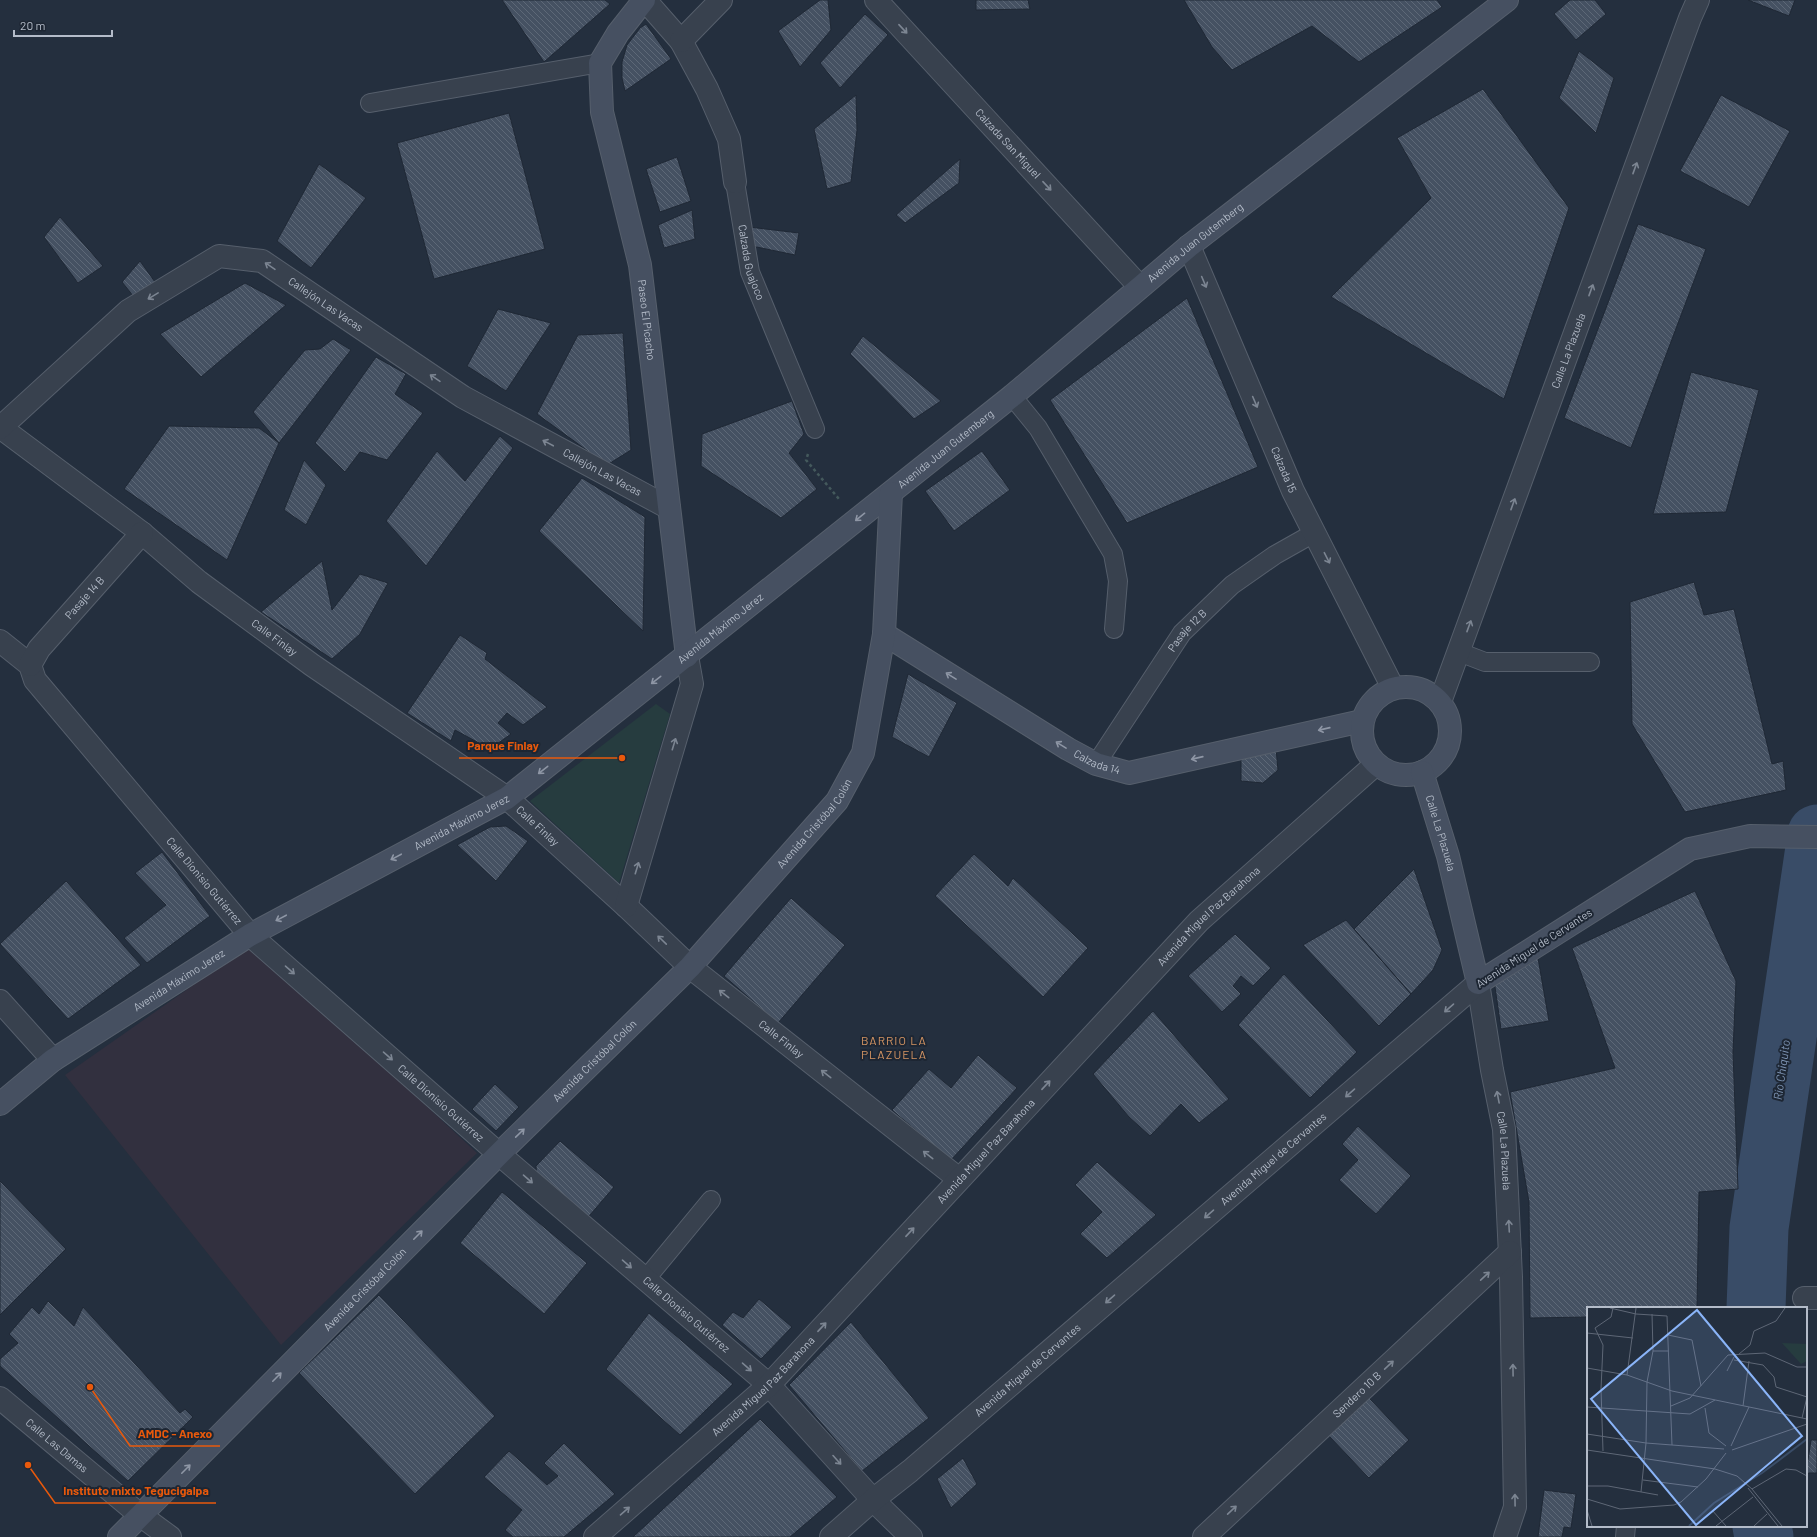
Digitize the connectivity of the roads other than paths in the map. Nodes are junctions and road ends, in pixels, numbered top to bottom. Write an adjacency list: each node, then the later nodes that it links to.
1 (644, 0): 6 (street, Calzada Guajoco); 7 (main road)
2 (721, 0): 6 (street)
3 (876, 0): 11 (street, Calzada San Miguel, one-way to 11)
4 (1507, 0): 10 (main road, Avenida Juan Gutemberg)
5 (1698, 0): 22 (street, Calle La Plazuela, one-way to 5)
6 (681, 41): 9 (street, Calzada Guajoco)
7 (600, 63): 8 (lane); 16 (main road, Paseo El Picacho)
8 (370, 103)
9 (735, 182): 14 (lane, Calzada Guajoco)
10 (1189, 246): 11 (main road, Avenida Juan Gutemberg); 18 (street, Calzada 15, one-way to 18)
11 (1140, 287): 12 (main road, Avenida Juan Gutemberg)
12 (1012, 396): 15 (main road, Avenida Juan Gutemberg); 19 (lane)
13 (0, 428): 16 (street, Callejón Las Vacas, one-way to 13); 17 (street, Calle Finlay)
14 (815, 429)
15 (891, 493): 20 (main road, Avenida Cristóbal Colón); 23 (main road, Avenida Máximo Jerez, one-way to 23)
16 (669, 508): 23 (main road, Paseo El Picacho)
17 (142, 533): 25 (street, Pasaje 14 B); 32 (street, Calle Finlay)
18 (1314, 533): 26 (street, Calzada 15, one-way to 26); 29 (lane, Pasaje 12 B)
19 (1114, 629)
20 (884, 634): 29 (main road, Calzada 14, one-way to 20); 36 (main road, Avenida Cristóbal Colón)
21 (0, 641): 25 (street, Calle Dionisio Gutiérrez)
22 (1459, 652): 24 (lane); 27 (street, Calle La Plazuela)
23 (687, 656): 32 (main road, Avenida Máximo Jerez, one-way to 32); 34 (street, one-way to 23)
24 (1590, 662)
25 (30, 665): 35 (street, Calle Dionisio Gutiérrez)
26 (1393, 688): 27 (main road); 28 (main road)
27 (1440, 702): 31 (main road)
28 (1362, 721): 29 (main road, Calzada 14, one-way to 29); 30 (main road)
29 (1096, 764)
30 (1376, 764): 31 (main road); 42 (street, Avenida Miguel Paz Barahona, one-way to 30)
31 (1422, 772): 37 (main road, Calle La Plazuela)
32 (507, 798): 34 (street, Calle Finlay); 35 (main road, Avenida Máximo Jerez, one-way to 35)
33 (1817, 837): 37 (main road, Avenida Miguel de Cervantes)
34 (626, 906): 36 (street, Calle Finlay, one-way to 34)
35 (250, 935): 39 (main road, Avenida Máximo Jerez); 41 (street, Calle Dionisio Gutiérrez, one-way to 41)
36 (690, 967): 41 (main road, Avenida Cristóbal Colón, one-way to 36); 42 (street, Calle Finlay, one-way to 36)
37 (1478, 983): 44 (street, Calle La Plazuela, one-way to 37); 48 (street, Avenida Miguel de Cervantes, one-way to 48)
38 (0, 1001): 39 (street)
39 (53, 1060): 40 (main road, Avenida Máximo Jerez)
40 (0, 1104)
41 (499, 1154): 45 (street, Calle Dionisio Gutiérrez, one-way to 45); 49 (main road, Avenida Cristóbal Colón, one-way to 41)
42 (959, 1179): 46 (street, Avenida Miguel Paz Barahona, one-way to 42)
43 (711, 1200): 45 (lane)
44 (1510, 1252): 56 (street, Sendero 10 B, one-way to 44); 57 (street, Calle La Plazuela, one-way to 44)
45 (645, 1280): 46 (street, Calle Dionisio Gutiérrez, one-way to 46)
46 (769, 1386): 48 (street, Calle Dionisio Gutiérrez, one-way to 48); 53 (street, Avenida Miguel Paz Barahona, one-way to 46)
47 (0, 1398): 49 (street, Calle Las Damas)
48 (873, 1500): 54 (street, Avenida Miguel de Cervantes); 55 (street, Calle Dionisio Gutiérrez)
49 (140, 1515): 51 (main road, Avenida Cristóbal Colón); 52 (street, Calle Las Damas)
50 (1626, 1527): 58 (lane)
51 (119, 1537)
52 (170, 1537)
53 (596, 1537)
54 (831, 1537)
55 (911, 1537)
56 (1204, 1537)
57 (1505, 1537)
58 (1625, 1537)

